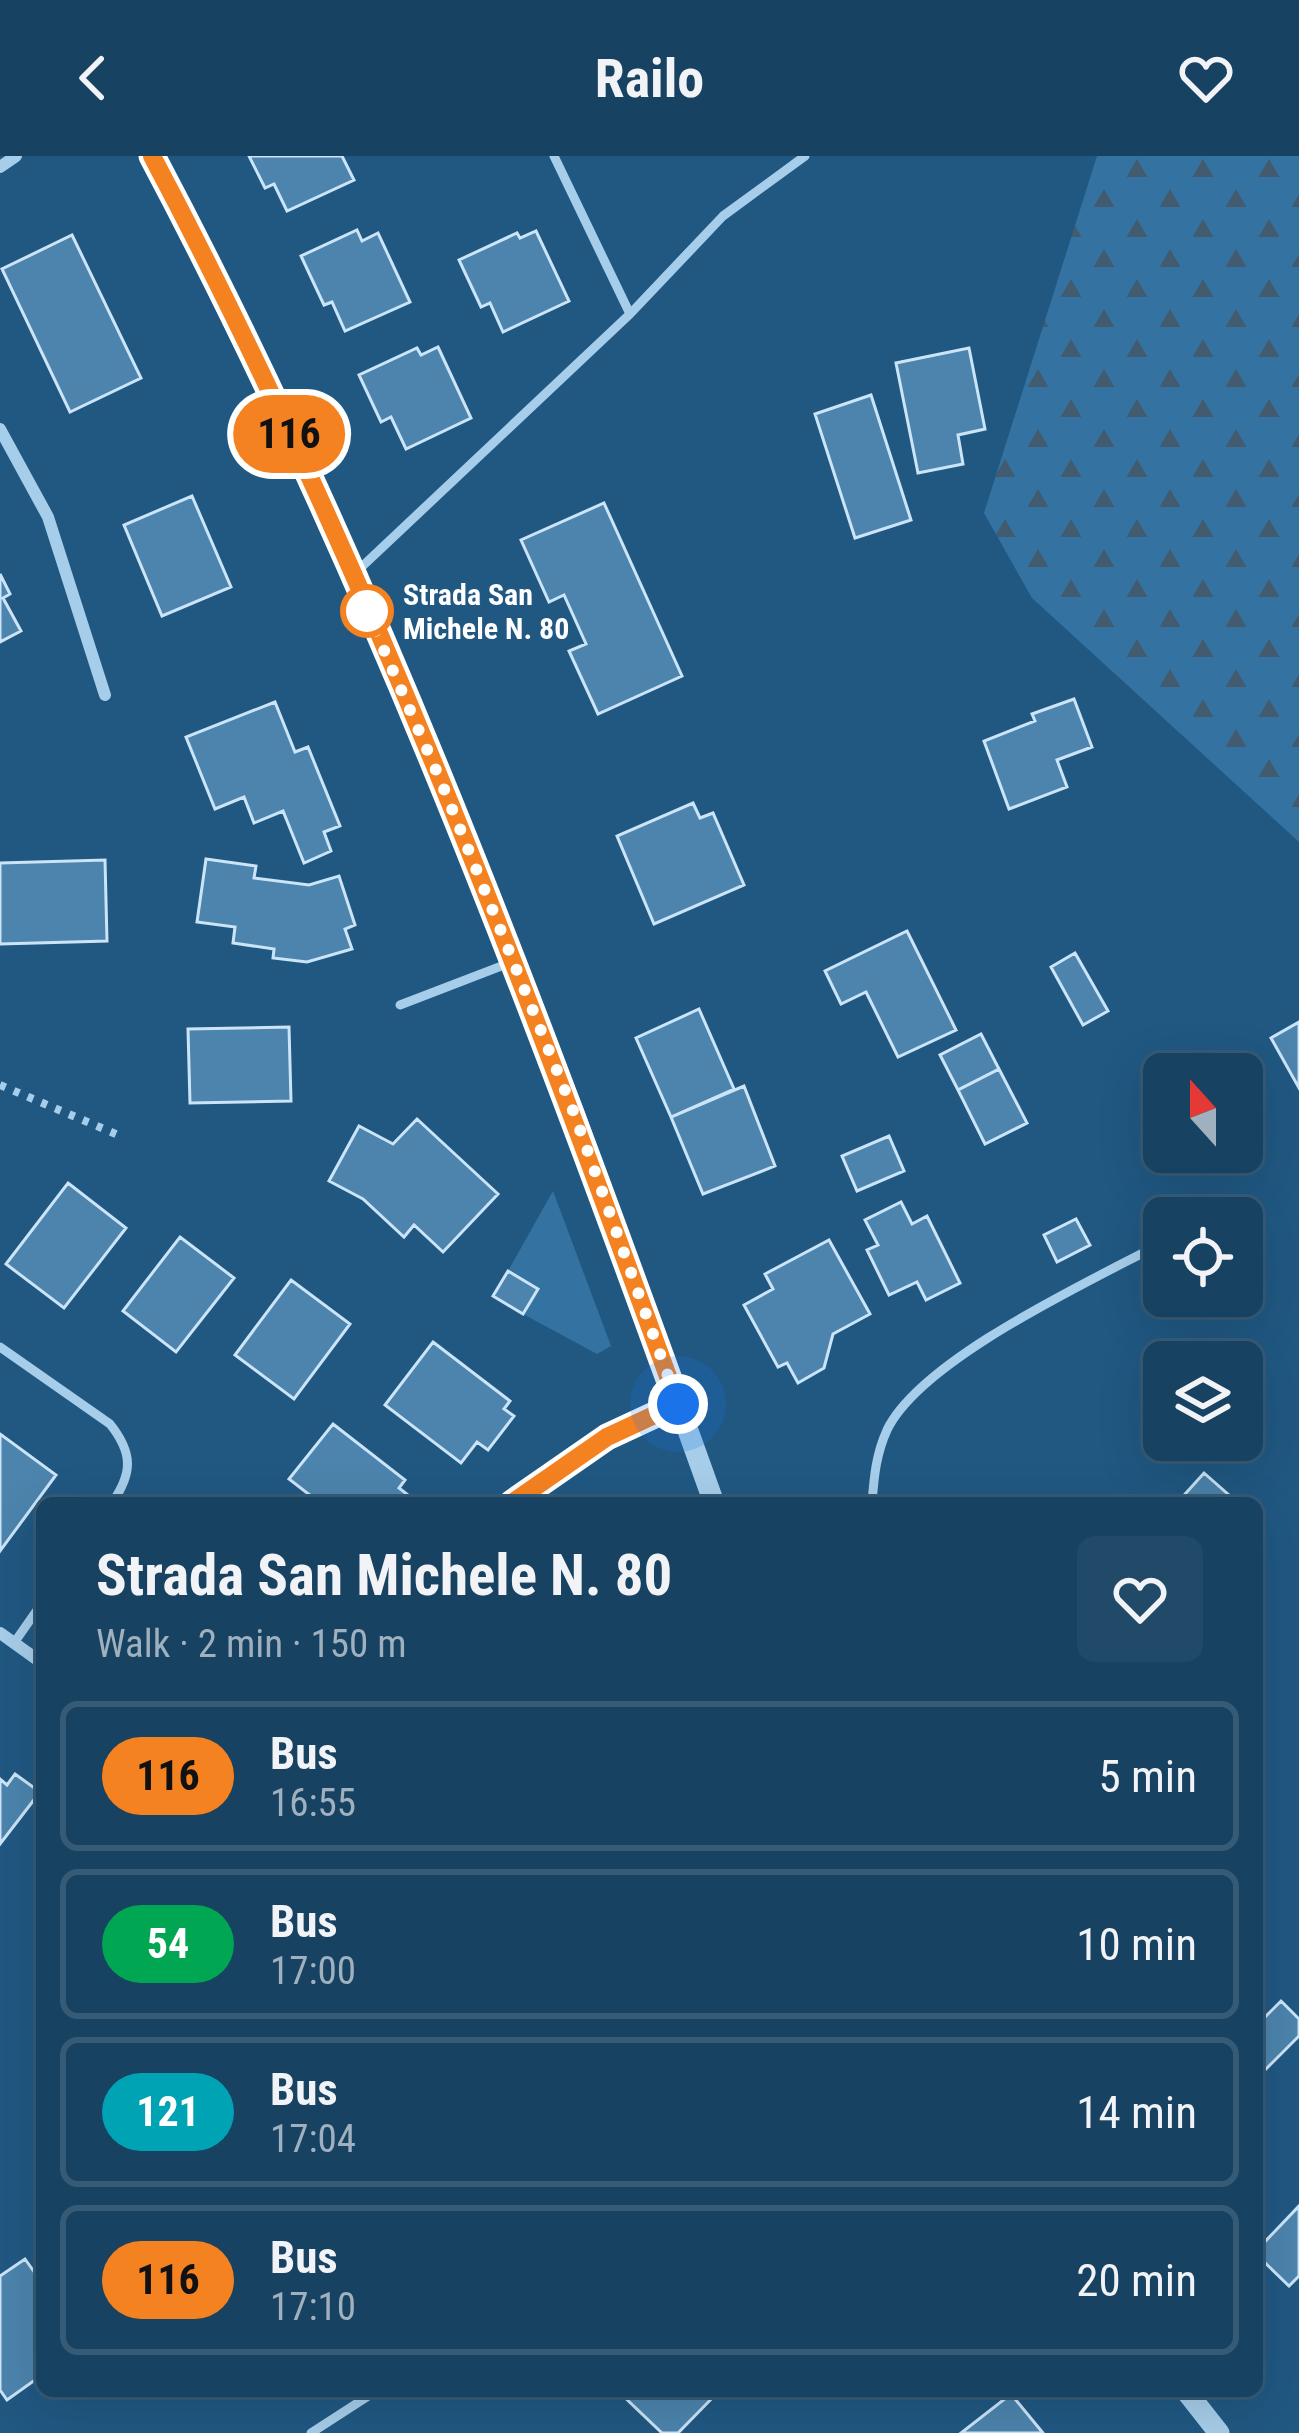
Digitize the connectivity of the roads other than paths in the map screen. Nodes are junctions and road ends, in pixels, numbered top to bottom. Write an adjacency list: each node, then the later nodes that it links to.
1 (16, 156): 5 (street)
2 (152, 156): 8 (street)
3 (554, 156): 6 (lane)
4 (805, 156): 6 (lane)
5 (0, 167)
6 (630, 314): 8 (lane)
7 (0, 429): 9 (street)
8 (352, 576): 10 (street)
9 (104, 694)
10 (513, 962): 11 (lane); 14 (street)
11 (400, 1005)
12 (1143, 1254): 18 (lane)
13 (0, 1347): 15 (lane)
14 (678, 1404): 16 (street); 17 (street)
15 (116, 1497)
16 (521, 1497)
17 (712, 1497)
18 (873, 1497)
19 (36, 1612): 21 (lane)
20 (0, 1633): 21 (street)
21 (14, 1643): 22 (street)
22 (36, 1659)
23 (367, 2397): 25 (lane)
24 (1191, 2397): 26 (street)
25 (311, 2433)
26 (1219, 2433)

